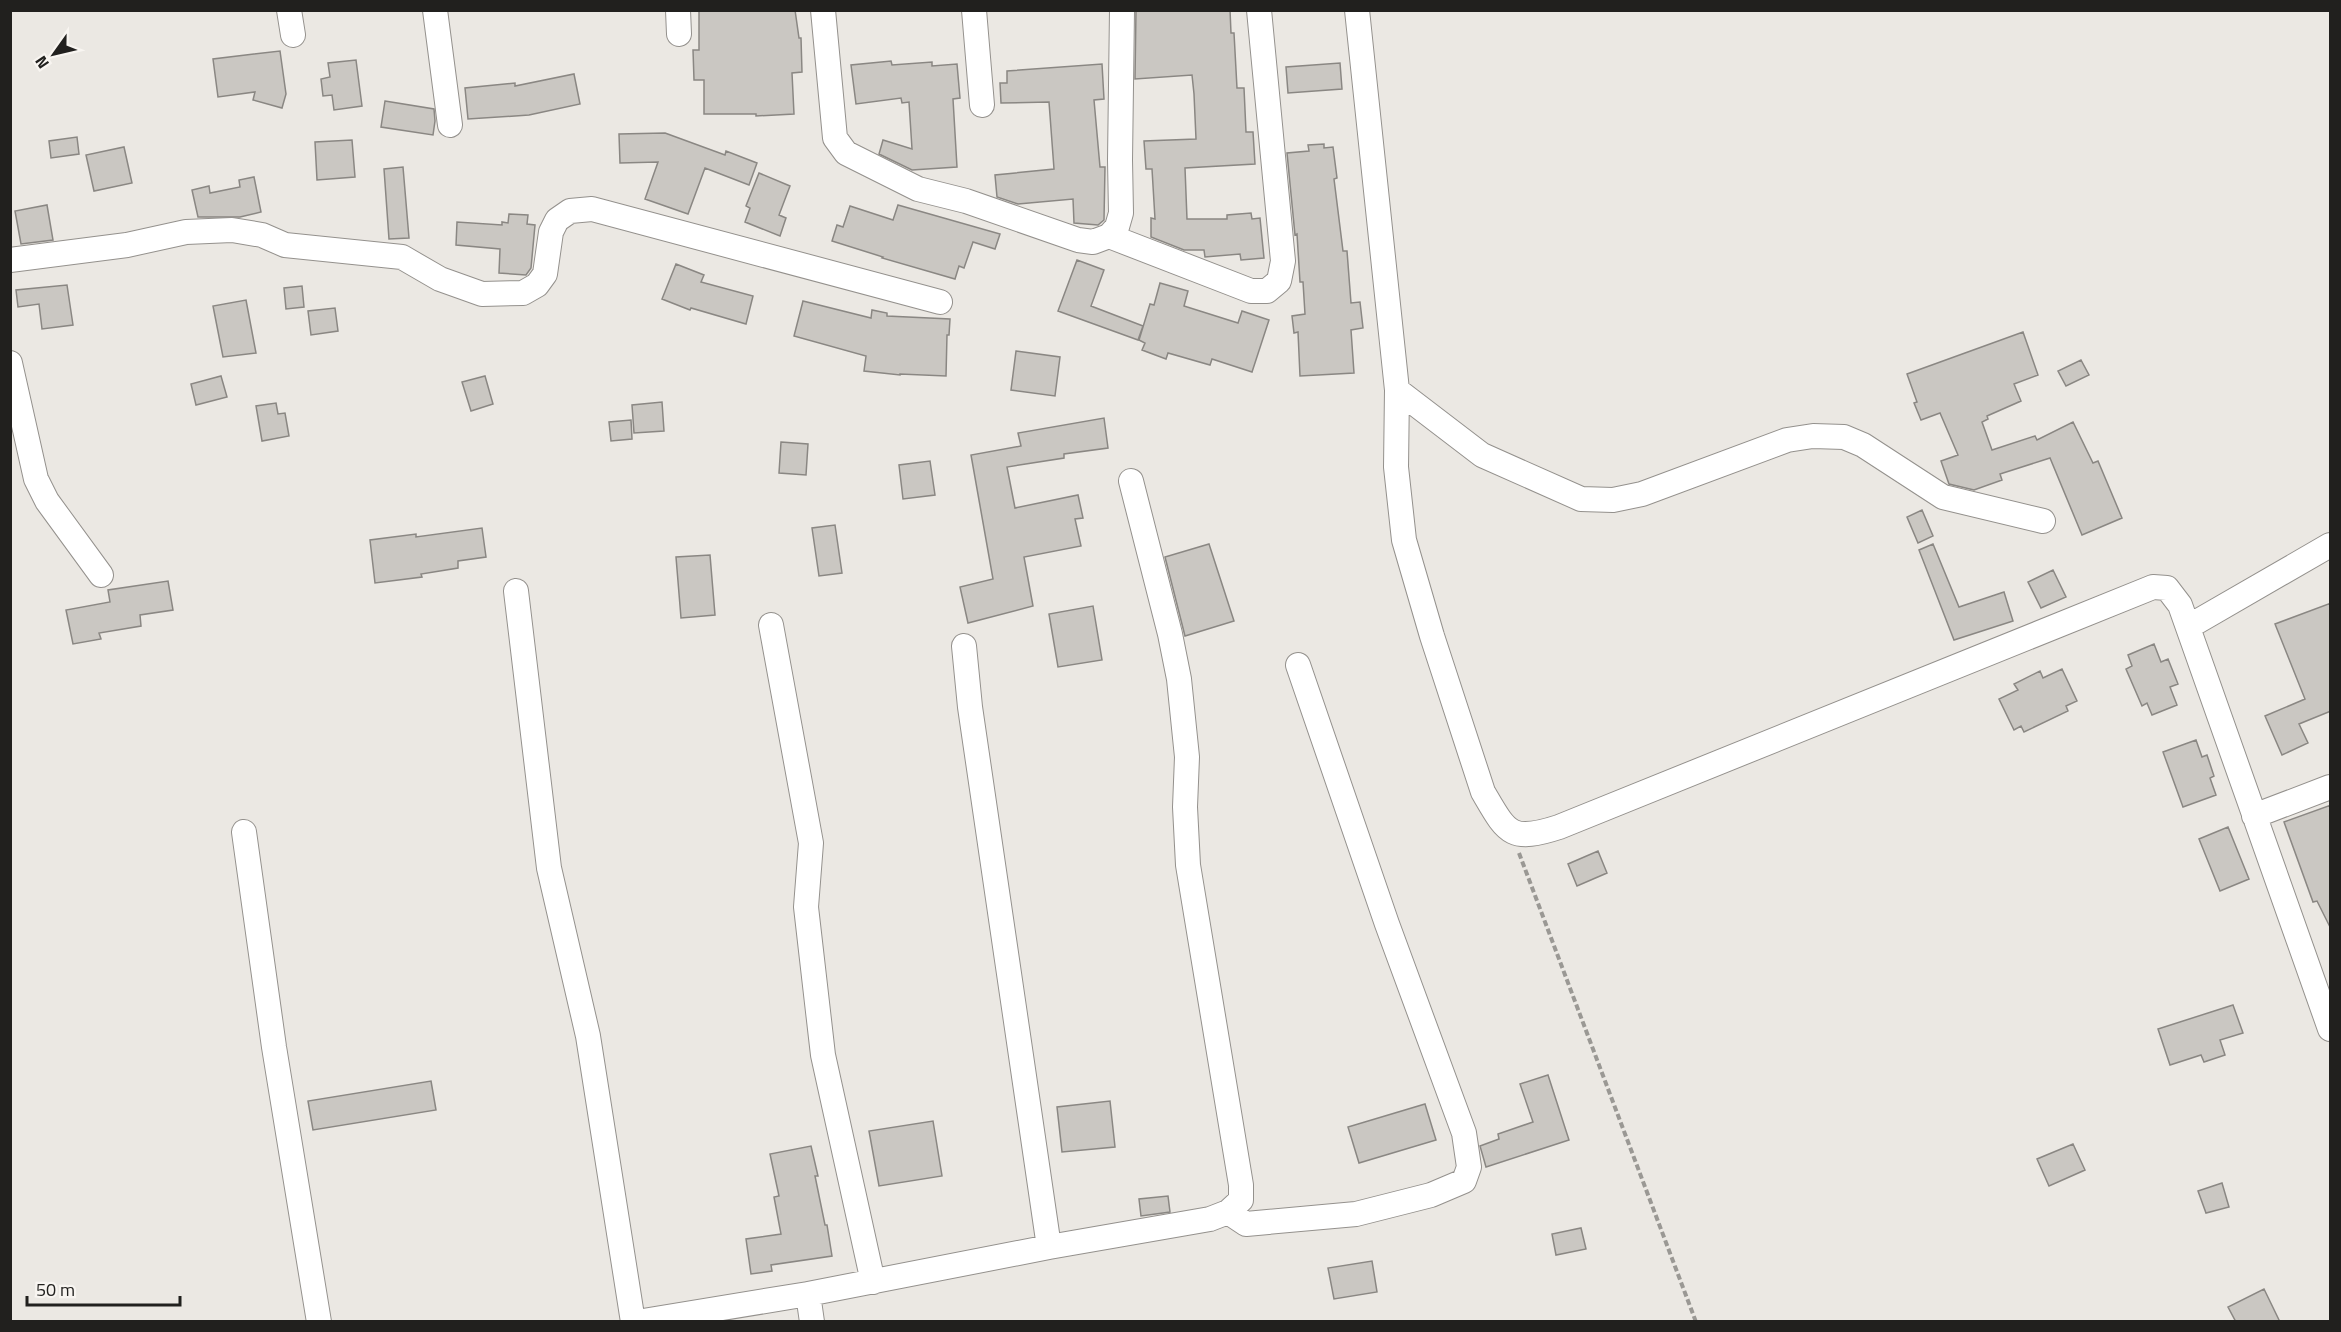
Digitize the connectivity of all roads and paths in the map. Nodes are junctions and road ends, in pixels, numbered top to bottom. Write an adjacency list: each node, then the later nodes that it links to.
1 (289, 10): 8 (street)
2 (435, 10): 10 (street)
3 (822, 10): 11 (street)
4 (974, 10): 9 (street)
5 (1122, 10): 11 (street)
6 (1259, 10): 11 (street)
7 (1357, 10): 15 (street)
8 (292, 36)
9 (982, 105)
10 (450, 125)
11 (1109, 236)
12 (10, 260): 13 (street)
13 (940, 302)
14 (10, 363): 19 (street)
15 (1397, 390): 17 (street); 28 (street)
16 (1131, 481): 31 (street)
17 (2043, 521)
18 (2331, 545): 22 (street)
19 (101, 575)
20 (516, 591): 36 (street)
21 (771, 625): 33 (street)
22 (2187, 627): 26 (street); 28 (street)
23 (964, 646): 32 (street)
24 (1298, 665): 31 (street)
25 (2331, 787): 26 (street)
26 (2254, 816): 29 (street)
27 (244, 832): 35 (street)
28 (1511, 832): 38 (path)
29 (2326, 1004): 30 (street)
30 (2331, 1029)
31 (1228, 1212): 32 (street)
32 (1049, 1247): 33 (street)
33 (873, 1282): 34 (street)
34 (808, 1294): 36 (street); 37 (street)
35 (319, 1322)
36 (635, 1322)
37 (812, 1322)
38 (1696, 1322)

